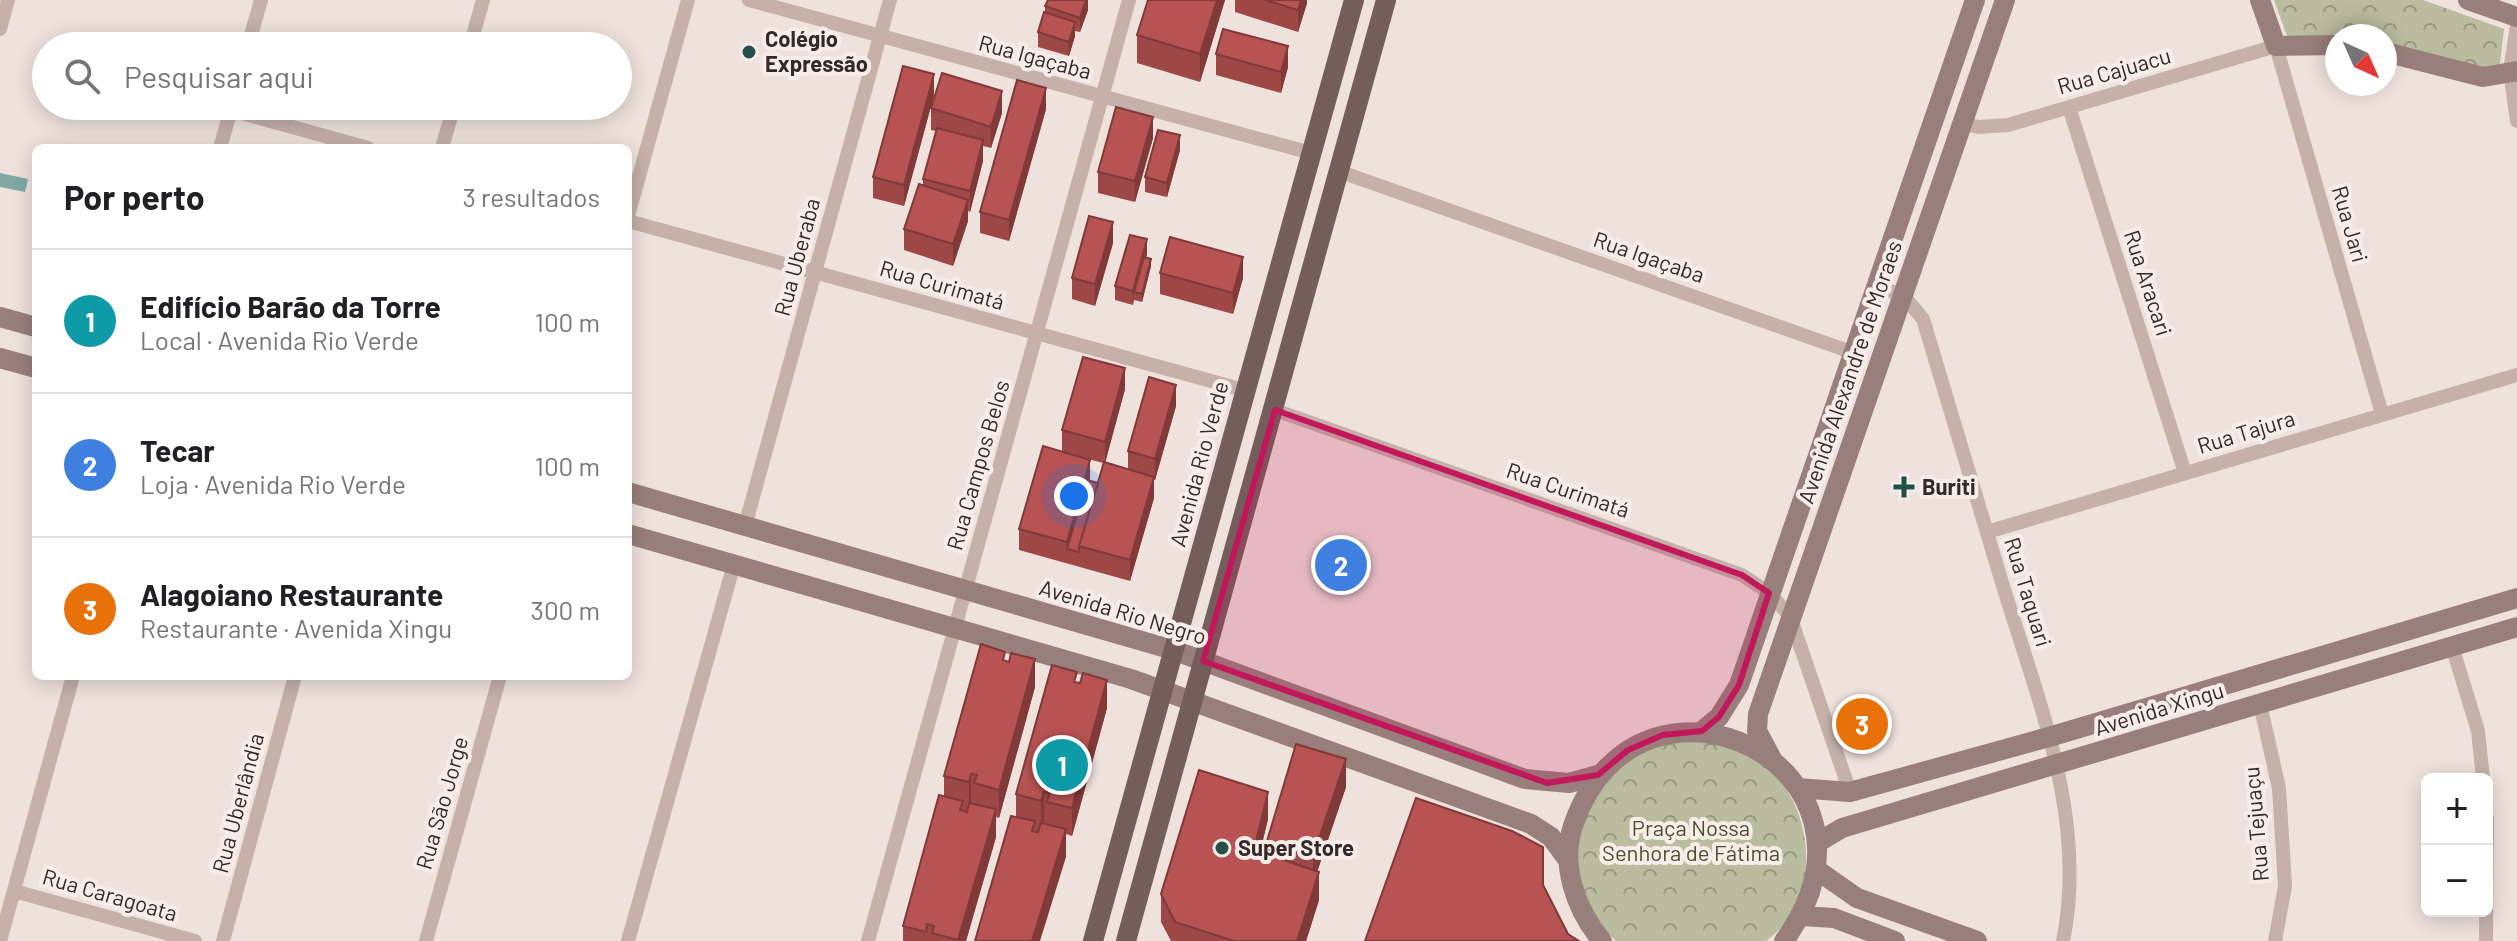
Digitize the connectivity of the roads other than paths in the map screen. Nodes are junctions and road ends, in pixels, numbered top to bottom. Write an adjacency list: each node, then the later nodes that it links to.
1 (8, 0): 16 (street)
2 (261, 0): 17 (street)
3 (483, 0): 18 (street)
4 (688, 0): 36 (street)
5 (749, 0): 19 (street, Rua Igaçaba)
6 (890, 0): 19 (street, Rua Uberaba)
7 (1129, 0): 24 (street, Rua Campos Belos)
8 (1354, 0): 34 (main road, Avenida Rio Verde)
9 (1386, 0): 35 (main road)
10 (1975, 0): 39 (main road, Avenida Alexandre de Moraes)
11 (2005, 0): 30 (main road, Avenida Alexandre de Moraes)
12 (2260, 0): 21 (main road)
13 (2468, 0): 14 (main road)
14 (2517, 17)
15 (2517, 25): 23 (street)
16 (0, 29)
17 (252, 32)
18 (474, 32)
19 (880, 38): 24 (street, Rua Igaçaba); 38 (street, Rua Uberaba)
20 (2325, 45): 21 (main road)
21 (2276, 46): 25 (street, Rua Cajuacu); 50 (street, Rua Jari)
22 (2397, 55): 23 (main road)
23 (2514, 71): 29 (street)
24 (1101, 98): 34 (street, Rua Igaçaba); 43 (street, Rua Campos Belos)
25 (2069, 107): 30 (street, Rua Cajuacu); 51 (street, Rua Aracari)
26 (228, 120): 31 (street)
27 (272, 120): 32 (street)
28 (450, 120): 33 (street)
29 (2517, 121)
30 (1962, 123): 40 (main road, Avenida Alexandre de Moraes)
31 (221, 144)
32 (354, 144)
33 (443, 144)
34 (1311, 153): 48 (main road, Avenida Rio Verde)
35 (1338, 171): 44 (street, Rua Igaçaba); 49 (main road)
36 (632, 203)
37 (632, 219): 38 (street, Rua Curimatá)
38 (815, 272): 43 (street, Rua Curimatá); 53 (street, Rua Uberaba)
39 (1877, 287): 40 (street); 44 (main road, Avenida Alexandre de Moraes)
40 (1903, 295): 54 (street, Rua Taquari); 60 (main road, Avenida Alexandre de Moraes)
41 (0, 317): 42 (main road)
42 (32, 326)
43 (1037, 335): 48 (street, Rua Curimatá); 57 (street, Rua Campos Belos)
44 (1854, 353): 58 (main road, Avenida Alexandre de Moraes)
45 (0, 358): 46 (main road)
46 (32, 367)
47 (2517, 375): 50 (street, Rua Tajura)
48 (1244, 390): 64 (main road, Avenida Rio Verde)
49 (1275, 410): 58 (street, Rua Curimatá); 65 (main road)
50 (2382, 414): 51 (street, Rua Tajura)
51 (2185, 473): 54 (street, Rua Tajura)
52 (632, 493): 53 (main road, Avenida Rio Negro)
53 (745, 526): 57 (main road, Avenida Rio Negro)
54 (1987, 532): 73 (street, Rua Taquari)
55 (632, 535): 56 (main road)
56 (734, 564): 62 (main road); 90 (street)
57 (967, 589): 62 (street, Rua Campos Belos); 64 (main road, Avenida Rio Negro)
58 (1769, 593): 60 (street, Rua Curimatá); 72 (main road, Avenida Alexandre de Moraes)
59 (2517, 598): 73 (main road, Avenida Xingu)
60 (1790, 616): 74 (main road, Avenida Alexandre de Moraes); 79 (street)
61 (2517, 627): 63 (main road, Avenida Xingu)
62 (956, 628): 69 (main road); 91 (street, Rua Campos Belos)
63 (2452, 646): 71 (main road, Avenida Xingu); 76 (street)
64 (1173, 650): 65 (main road, Avenida Rio Negro); 69 (main road, Avenida Rio Verde)
65 (1203, 661): 70 (main road); 77 (main road, Avenida Rio Negro)
66 (72, 680): 84 (street)
67 (294, 680): 88 (street, Rua Uberlândia)
68 (499, 680): 89 (street, Rua São Jorge)
69 (1161, 691): 70 (main road); 92 (main road, Avenida Rio Verde)
70 (1192, 702): 82 (main road); 93 (main road)
71 (2260, 704): 75 (main road, Avenida Xingu); 99 (street, Rua Tejuaçu)
72 (1702, 731): 74 (main road); 77 (main road)
73 (2049, 737): 75 (street, Rua Taquari); 79 (main road, Avenida Xingu)
74 (1772, 759): 78 (main road)
75 (2056, 764): 80 (main road, Avenida Xingu); 98 (street, Rua Taquari)
76 (2482, 773)
77 (1598, 775): 82 (main road)
78 (1798, 788): 79 (main road, Avenida Xingu); 80 (main road)
79 (1850, 792)
80 (1817, 843): 83 (main road)
81 (2487, 845): 100 (street)
82 (1568, 860): 94 (main road)
83 (1817, 870): 85 (main road); 97 (main road)
84 (14, 891): 86 (street); 87 (street, Rua Caragoata)
85 (1802, 916): 95 (main road); 96 (main road)
86 (0, 941)
87 (195, 941)
88 (223, 941)
89 (426, 941)
90 (628, 941)
91 (868, 941)
92 (1093, 941)
93 (1126, 941)
94 (1602, 941)
95 (1784, 941)
96 (1895, 941)
97 (1977, 941)
98 (2063, 941)
99 (2275, 941)
100 (2486, 941)

